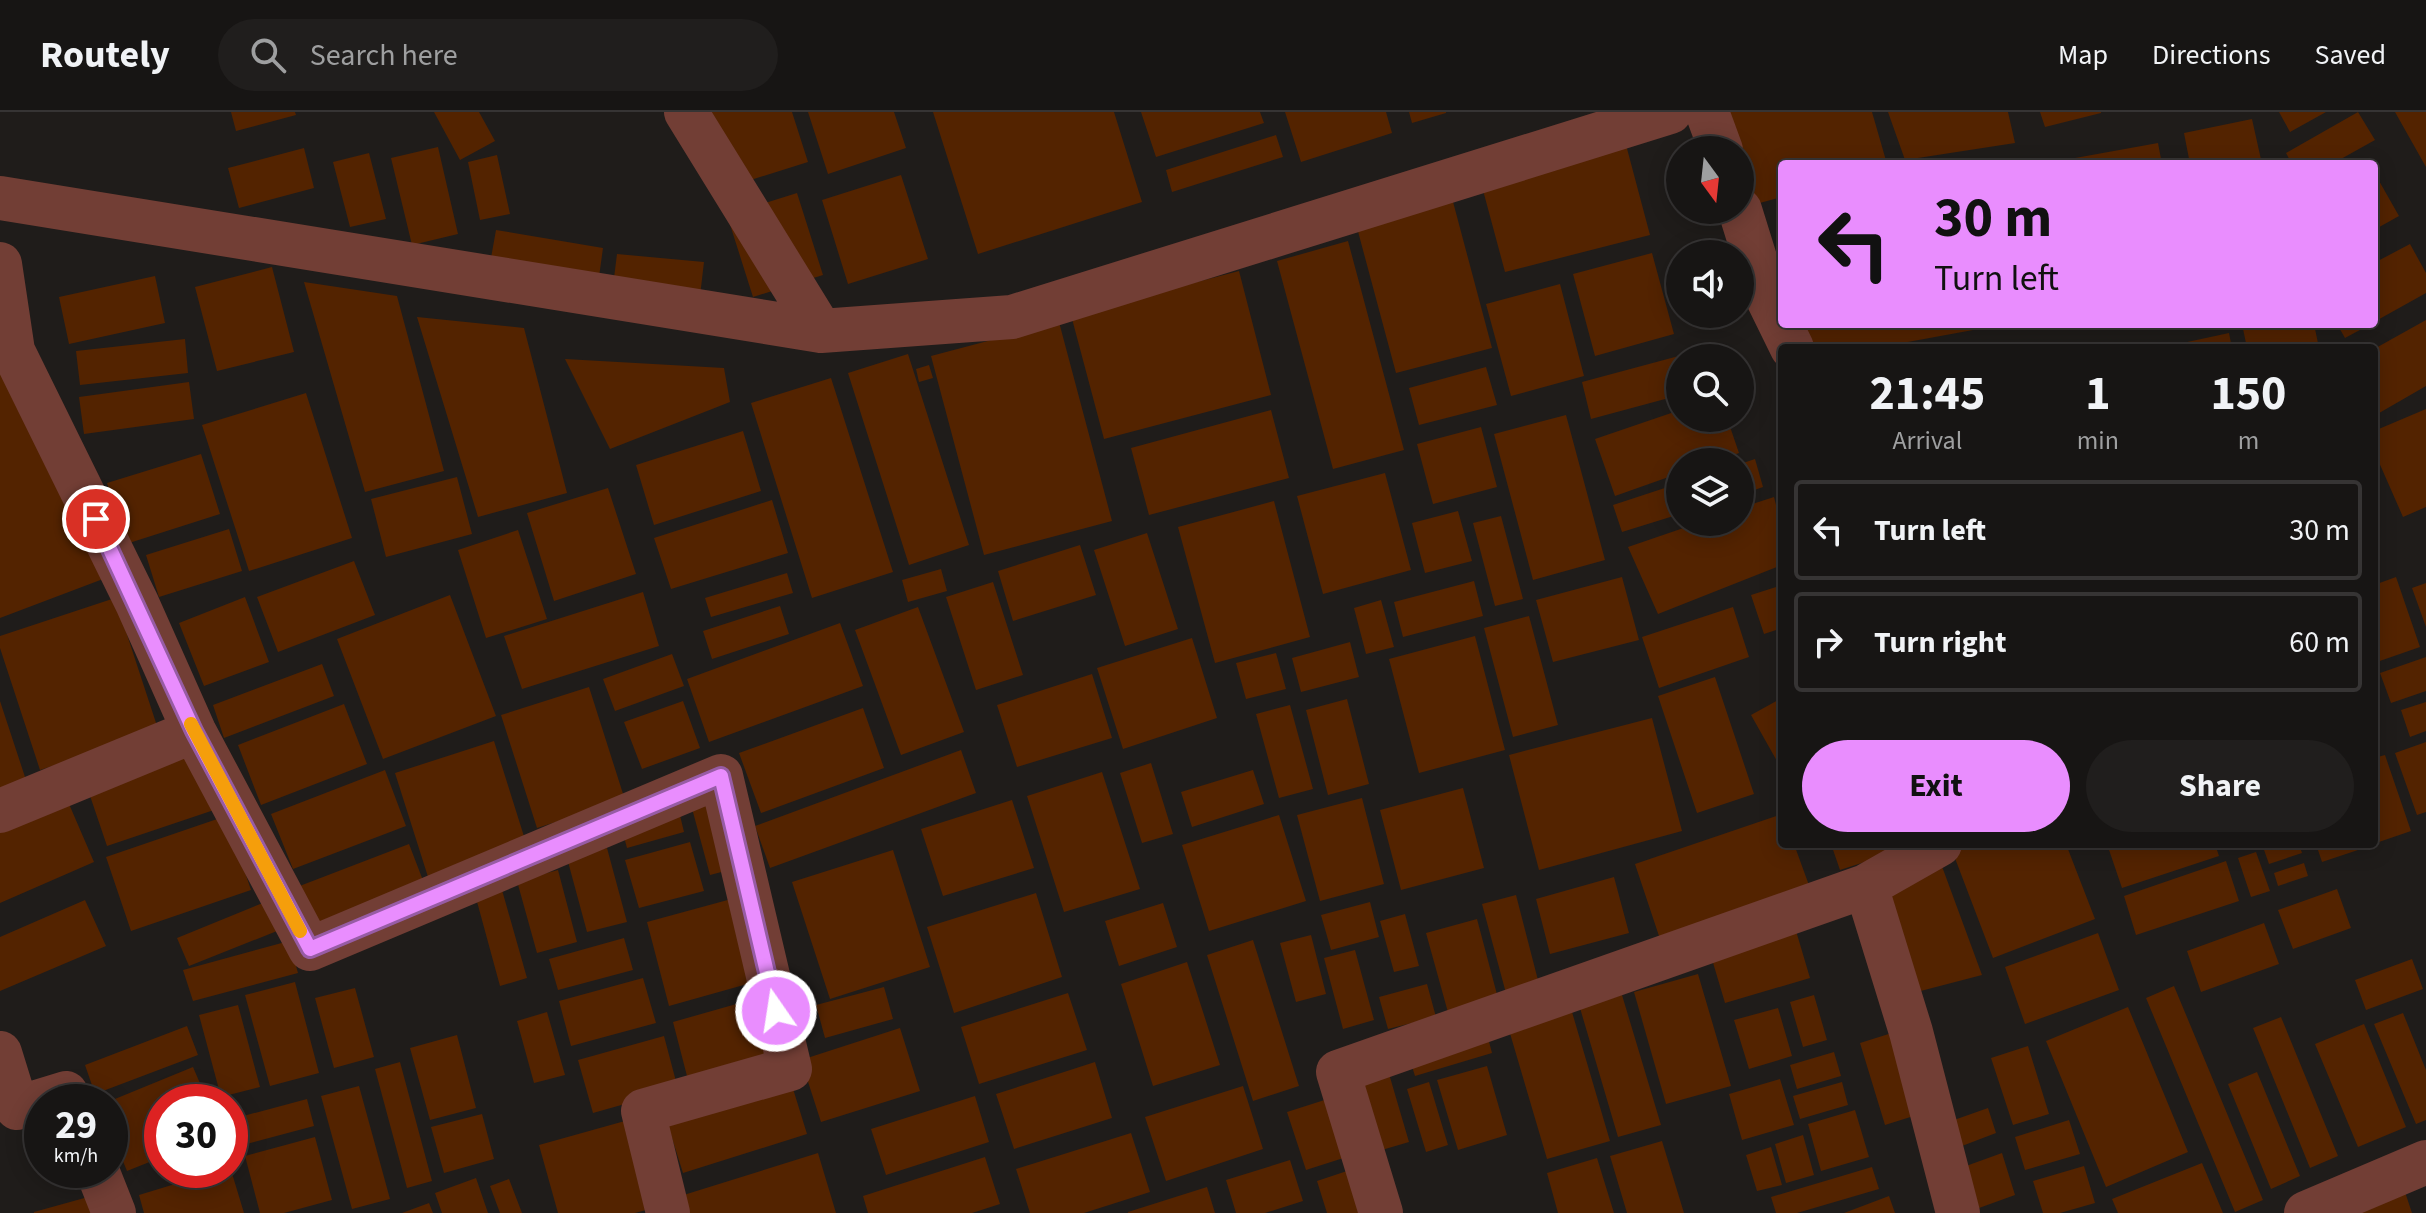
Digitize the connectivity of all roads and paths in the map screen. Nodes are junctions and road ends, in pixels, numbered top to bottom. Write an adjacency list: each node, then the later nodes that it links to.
1 (686, 112): 9 (street)
2 (1670, 112): 9 (street)
3 (1707, 112): 4 (street)
4 (1716, 136)
5 (0, 198): 9 (street)
6 (1744, 224): 8 (street)
7 (0, 264): 10 (street)
8 (1778, 319)
9 (821, 331)
10 (7, 352): 11 (street)
11 (194, 731): 12 (street); 20 (street)
12 (0, 811)
13 (1933, 848): 14 (street)
14 (1866, 886): 21 (street); 22 (street)
15 (0, 1053): 16 (street)
16 (24, 1106)
17 (2426, 1162): 23 (street)
18 (104, 1188): 19 (street)
19 (114, 1213)
20 (668, 1213)
21 (1381, 1213)
22 (1958, 1213)
23 (2306, 1213)

